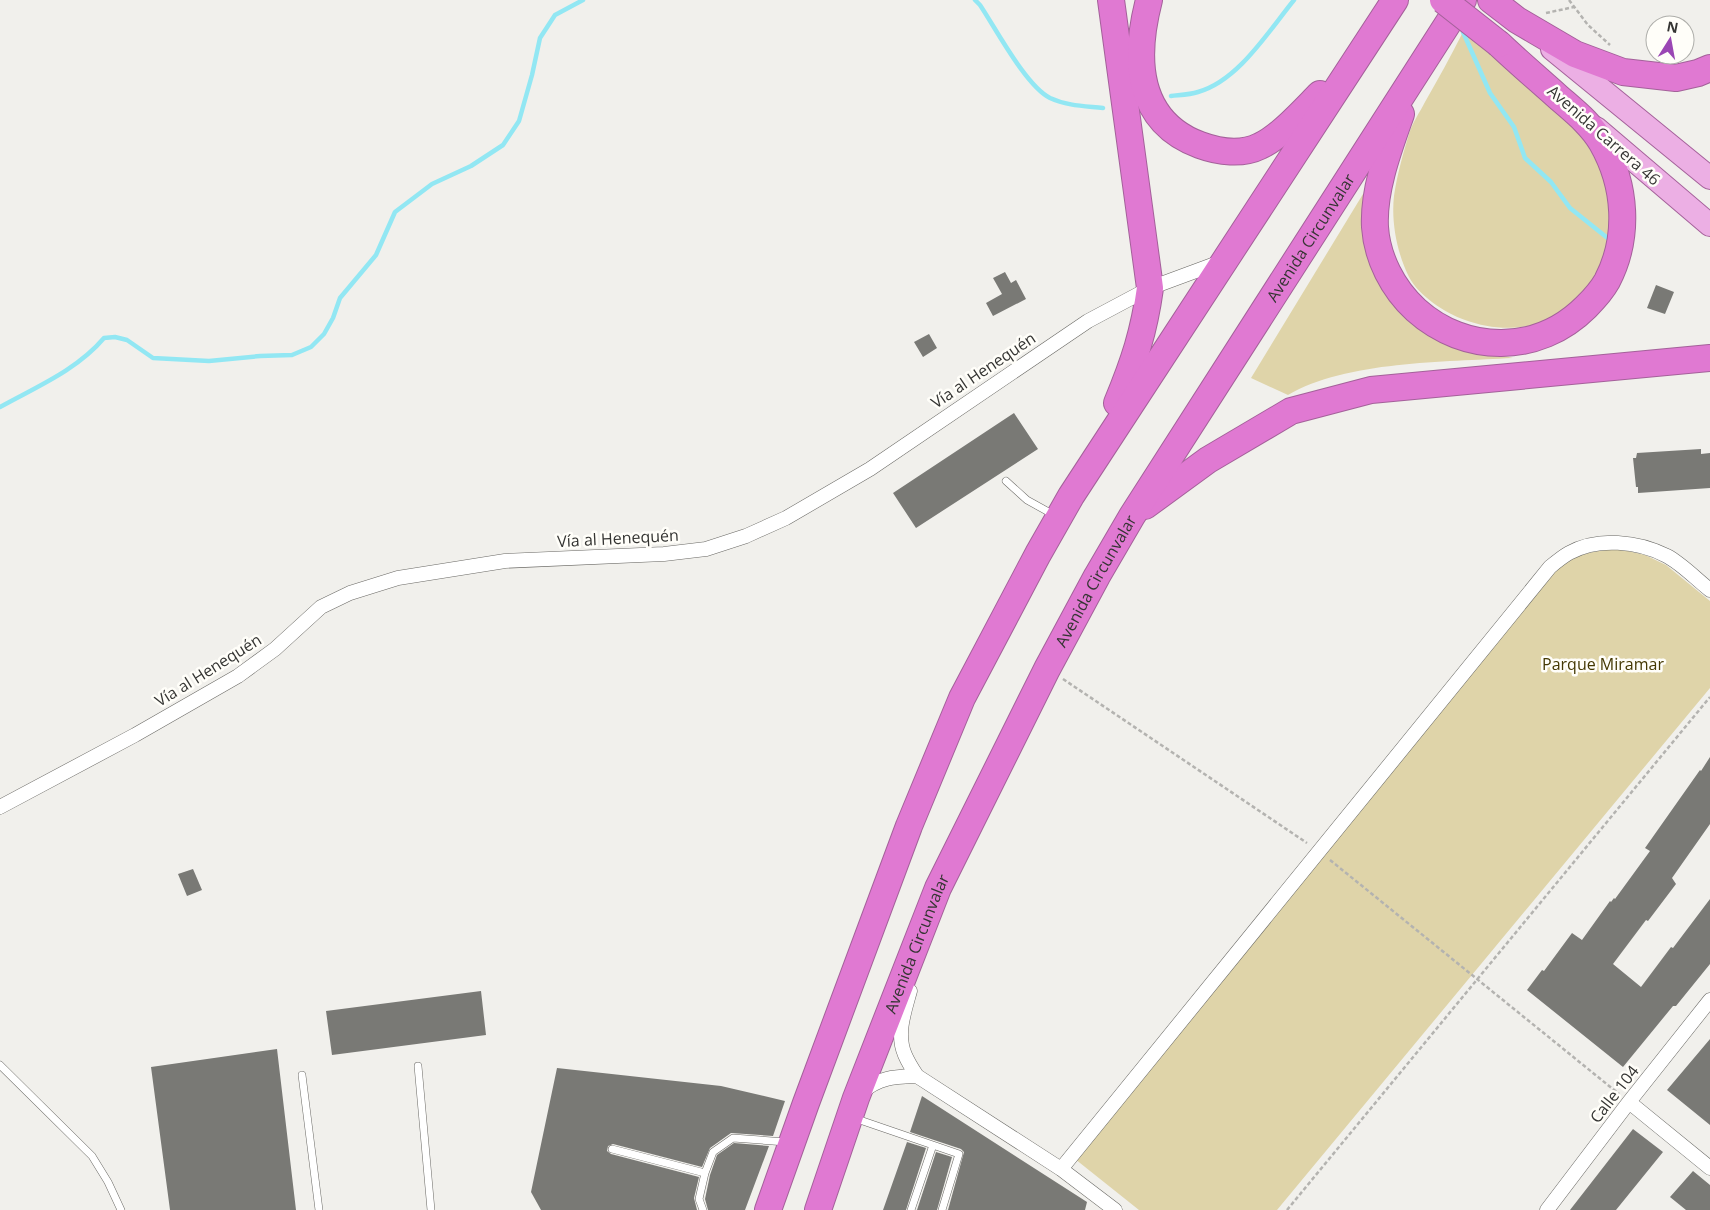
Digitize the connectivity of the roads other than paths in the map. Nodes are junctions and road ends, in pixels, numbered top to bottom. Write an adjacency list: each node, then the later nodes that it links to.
1 (1111, 0): 15 (highway)
2 (1149, 0): 9 (highway)
3 (1395, 0): 9 (highway)
4 (1443, 0): 8 (highway, bridge)
5 (1463, 0): 11 (highway, Avenida Circunvalar)
6 (1491, 0): 7 (highway)
7 (1517, 20): 10 (highway); 12 (main road, Avenida Carrera 46)
8 (1498, 44): 11 (highway); 13 (main road, Avenida Carrera 46)
9 (1362, 52): 14 (highway)
10 (1710, 68)
11 (1414, 75): 19 (highway, Avenida Circunvalar)
12 (1710, 178)
13 (1710, 225)
14 (1225, 260): 15 (street, Vía al Henequén); 18 (highway)
15 (1150, 288): 18 (highway); 22 (street, Vía al Henequén)
16 (1710, 358): 19 (highway)
17 (1006, 481): 20 (lane)
18 (1071, 496): 20 (highway)
19 (1132, 516): 23 (highway, Avenida Circunvalar)
20 (1058, 518): 31 (highway)
21 (1710, 590): 34 (street)
22 (0, 807)
23 (928, 913): 28 (street); 30 (highway, Avenida Circunvalar)
24 (1710, 1000): 29 (street, Calle 104)
25 (0, 1065): 37 (lane)
26 (418, 1066): 39 (lane)
27 (302, 1075): 38 (lane)
28 (917, 1076): 30 (street); 34 (street)
29 (1629, 1102): 35 (street); 46 (street, Calle 104)
30 (852, 1107): 32 (lane); 42 (highway, Avenida Circunvalar)
31 (792, 1143): 36 (lane); 41 (highway)
32 (933, 1145): 43 (lane); 44 (lane)
33 (612, 1149): 36 (lane)
34 (1061, 1168): 45 (street)
35 (1710, 1168)
36 (705, 1173): 40 (lane)
37 (121, 1210)
38 (319, 1210)
39 (431, 1210)
40 (703, 1210)
41 (768, 1210)
42 (818, 1210)
43 (911, 1210)
44 (942, 1210)
45 (1115, 1210)
46 (1547, 1210)

